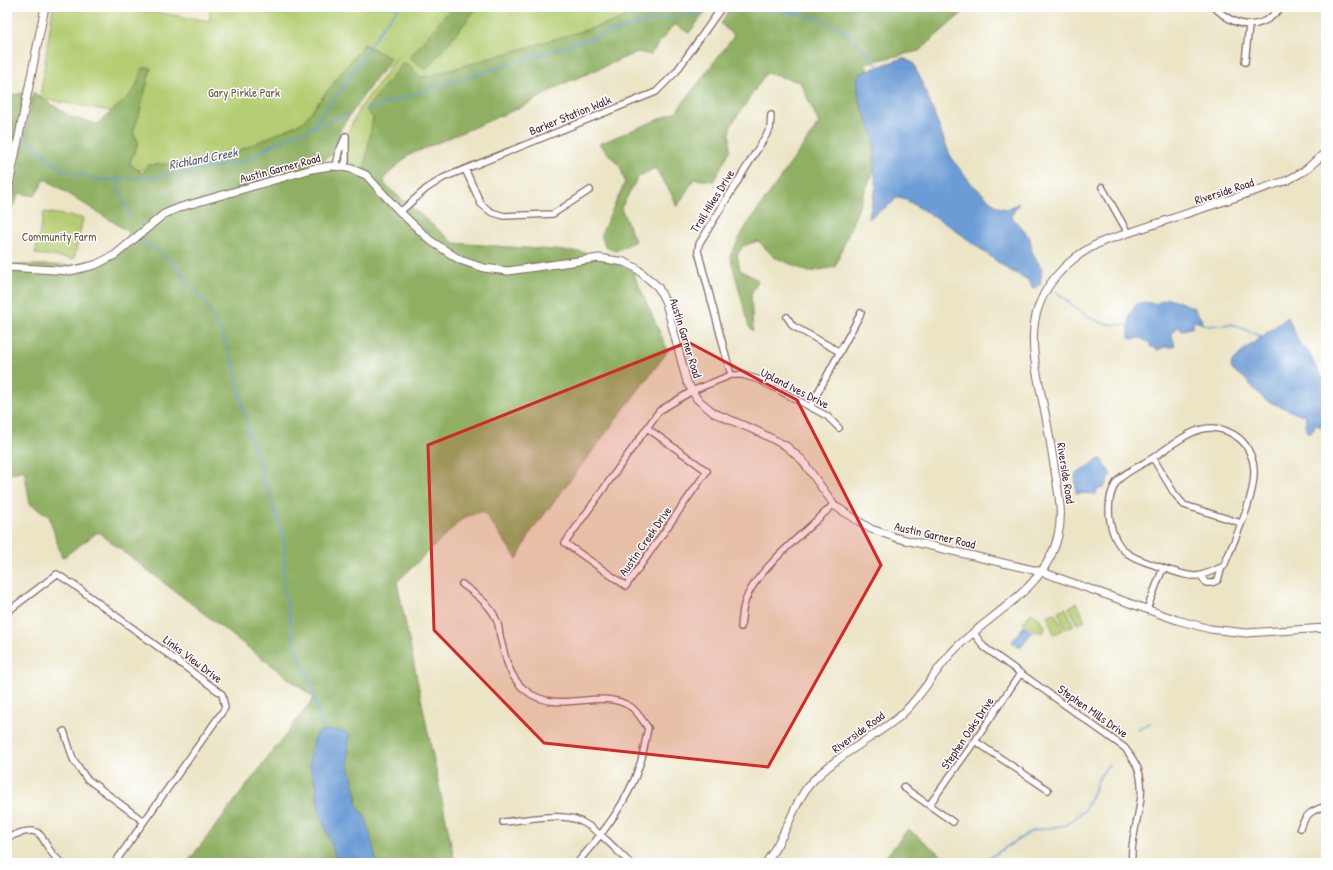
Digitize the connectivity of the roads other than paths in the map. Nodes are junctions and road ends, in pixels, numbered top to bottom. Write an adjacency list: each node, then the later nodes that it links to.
1 (45, 7): 12 (street)
2 (722, 7): 9 (street, Barker Station Walk)
3 (1214, 7): 5 (street)
4 (1281, 7): 5 (street)
5 (1250, 26): 6 (street)
6 (1245, 62)
7 (771, 115): 19 (street, Trail Hikes Drive)
8 (1326, 152): 14 (street, Riverside Road)
9 (465, 169): 11 (street); 13 (street, Barker Station Walk)
10 (1102, 187): 14 (street)
11 (590, 190)
12 (7, 195)
13 (400, 212): 15 (street, Austin Garner Road); 20 (street, Austin Garner Road)
14 (1128, 233): 29 (street, Riverside Road)
15 (7, 267)
16 (860, 313): 18 (street)
17 (787, 317): 18 (street)
18 (840, 352): 21 (street)
19 (731, 375): 20 (street, Upland Ives Drive); 21 (street, Upland Ives Drive)
20 (692, 391): 22 (street, Austin Creek Drive); 25 (street, Austin Garner Road)
21 (810, 407): 23 (street, Upland Ives Drive)
22 (647, 428): 22 (street, Austin Creek Drive)
23 (839, 428)
24 (1153, 458): 26 (street); 26 (street); 28 (street)
25 (834, 504): 29 (street, Austin Garner Road); 34 (street)
26 (1241, 523): 27 (street)
27 (1222, 567): 30 (street); 30 (street)
28 (1163, 568): 30 (street); 32 (street)
29 (1042, 572): 32 (street, Austin Garner Road); 36 (street, Riverside Road)
30 (1201, 576)
31 (462, 584): 48 (street)
32 (1147, 608): 35 (street, Austin Garner Road)
33 (7, 612): 44 (street, Links View Drive)
34 (741, 627)
35 (1326, 628)
36 (973, 632): 37 (street, Stephen Mills Drive); 54 (street, Riverside Road)
37 (1020, 674): 39 (street, Stephen Oaks Drive); 55 (street, Stephen Mills Drive)
38 (64, 731): 44 (street)
39 (976, 741): 41 (street); 42 (street, Stephen Oaks Drive)
40 (903, 787): 42 (street)
41 (1048, 790)
42 (930, 804): 46 (street)
43 (1326, 806): 47 (street)
44 (143, 821): 50 (street, Links View Drive)
45 (503, 822): 48 (street)
46 (953, 822)
47 (1300, 828)
48 (601, 836): 52 (street); 53 (street)
49 (7, 838): 51 (street)
50 (116, 861)
51 (62, 863)
52 (577, 863)
53 (630, 863)
54 (766, 863)
55 (1132, 863)

